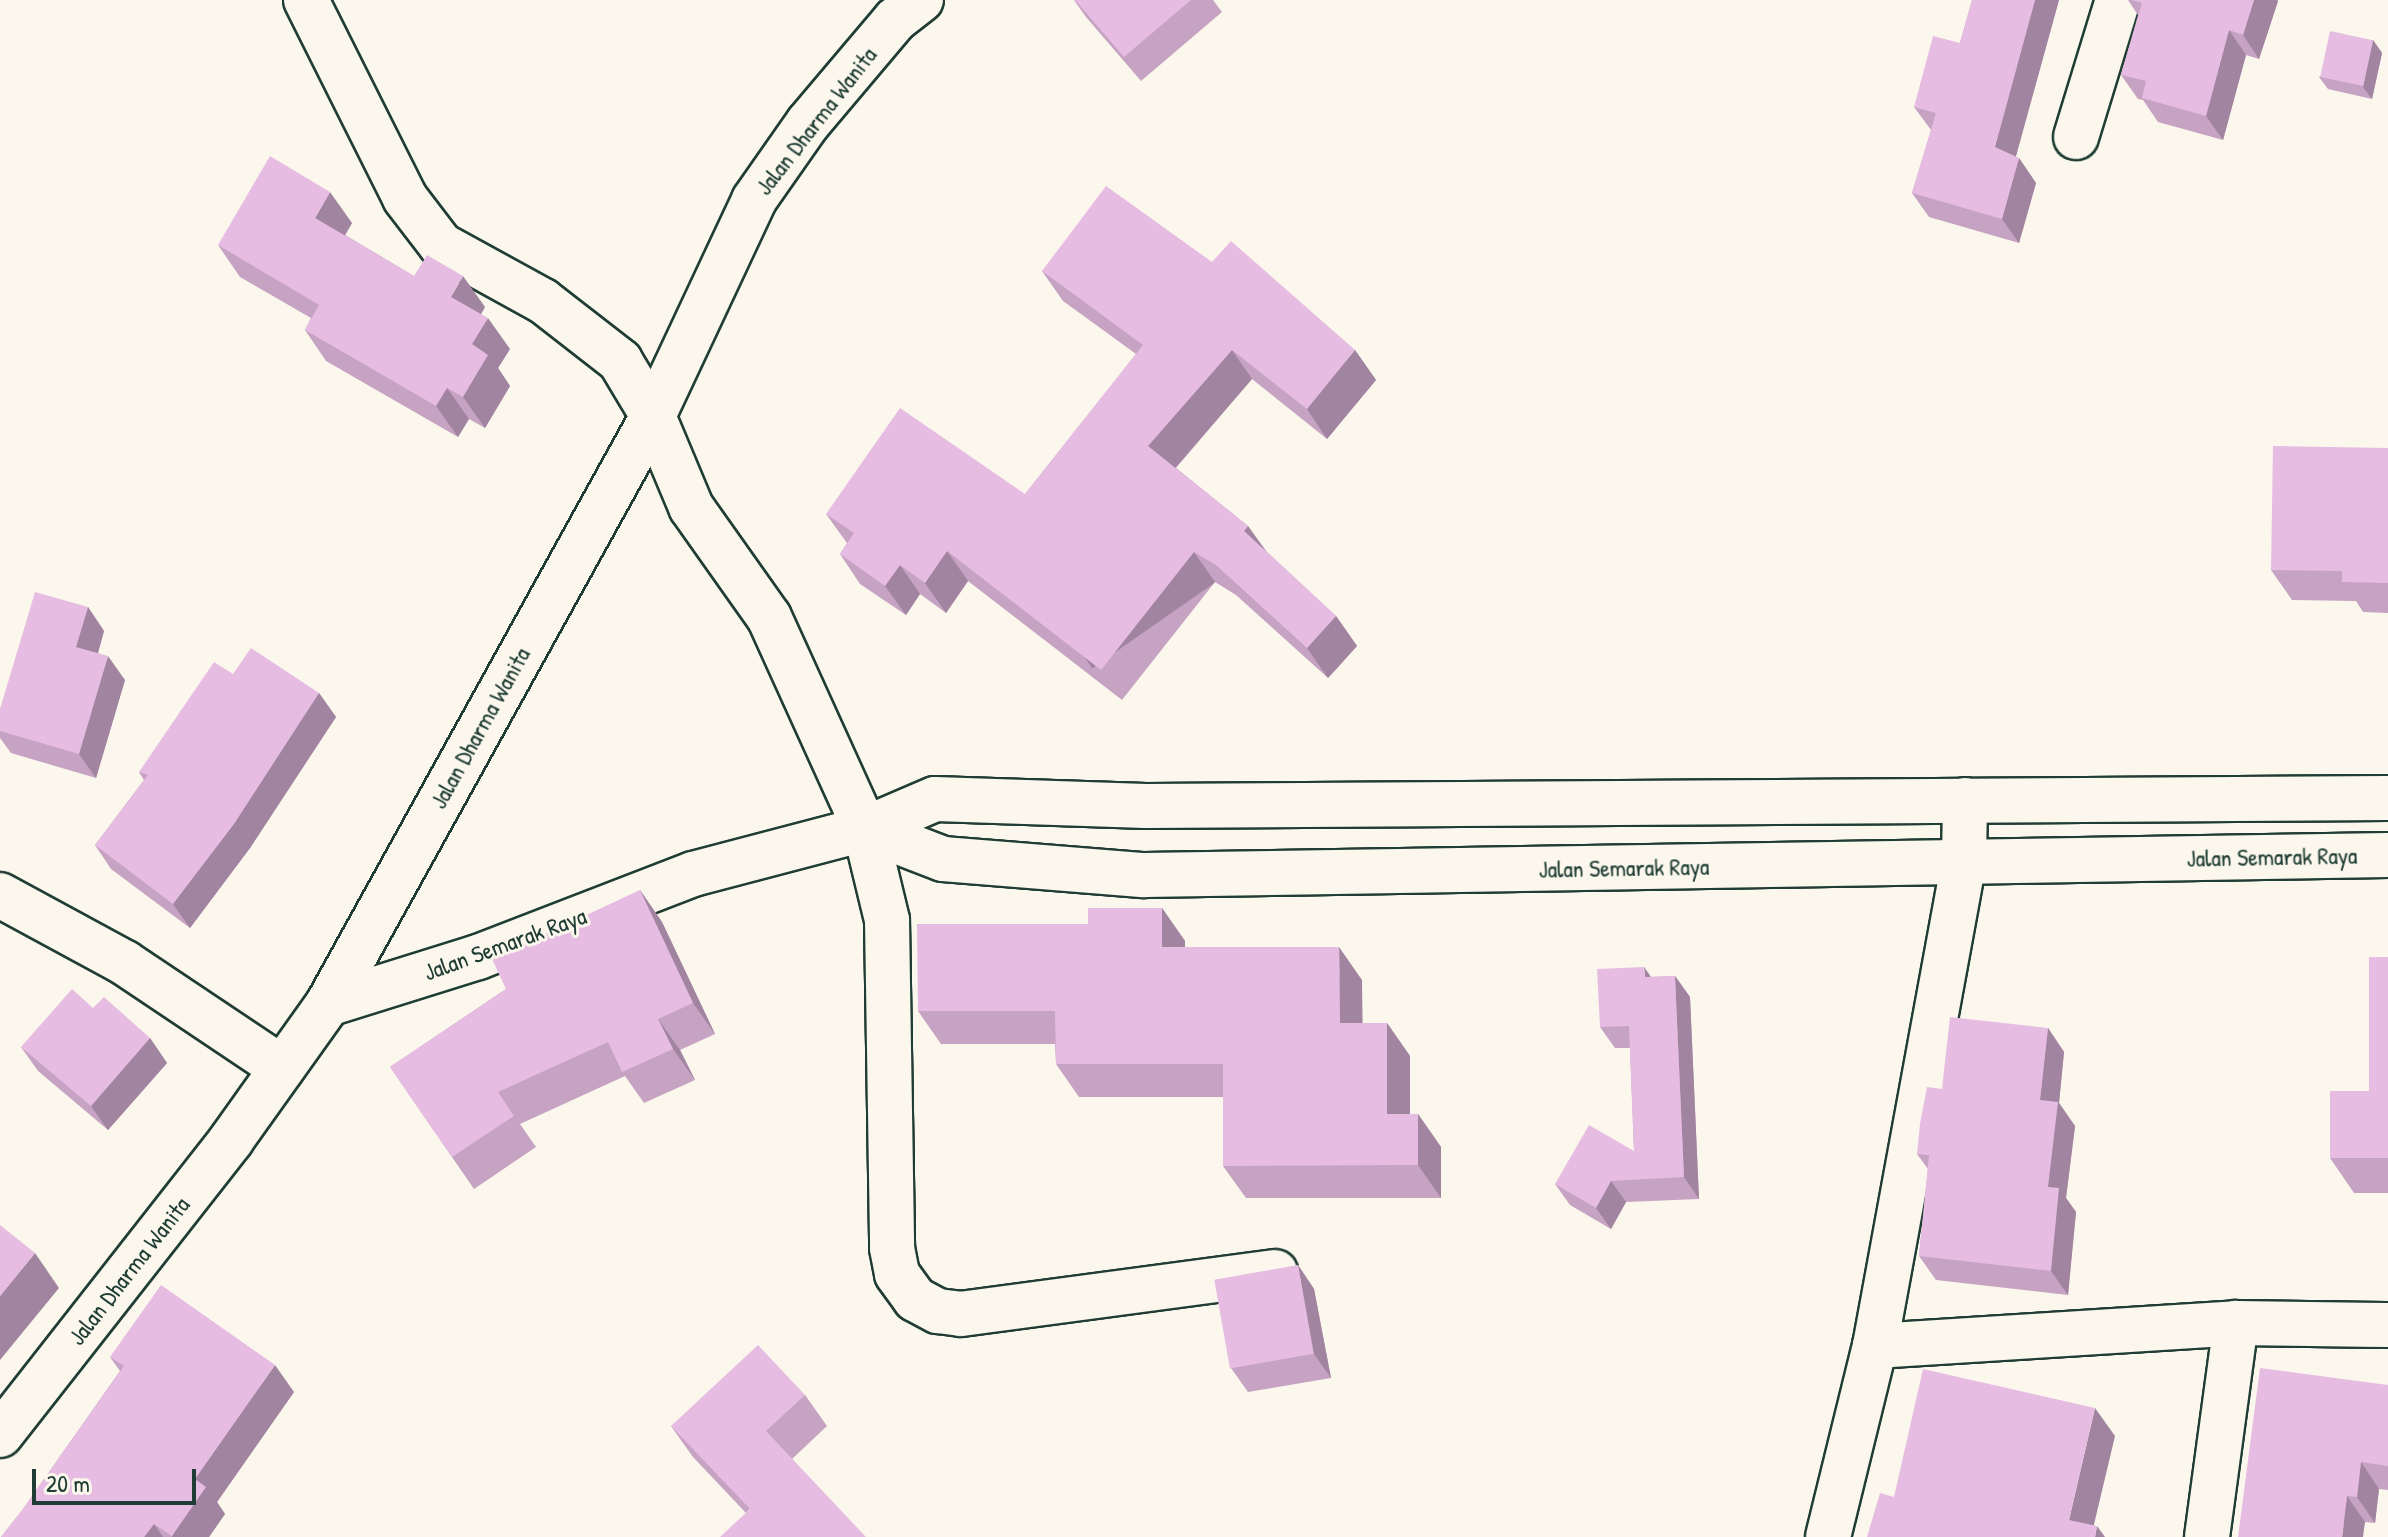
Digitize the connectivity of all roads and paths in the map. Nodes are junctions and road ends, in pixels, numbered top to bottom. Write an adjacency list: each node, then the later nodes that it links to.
1 (306, 0): 5 (street)
2 (921, 0): 5 (street, Jalan Dharma Wanita)
3 (2118, 0): 4 (street)
4 (2076, 137)
5 (653, 416): 8 (street); 12 (street, Jalan Dharma Wanita)
6 (2388, 798): 7 (street, Jalan Semarak Raya)
7 (1965, 800): 8 (street, Jalan Semarak Raya); 10 (street)
8 (865, 829): 10 (street, Jalan Semarak Raya); 12 (street, Jalan Semarak Raya); 14 (street)
9 (2388, 855): 10 (street, Jalan Semarak Raya)
10 (1964, 863): 17 (street)
11 (0, 895): 13 (street)
12 (328, 1004): 13 (street, Jalan Dharma Wanita)
13 (282, 1068): 18 (street, Jalan Dharma Wanita)
14 (1300, 1269)
15 (2236, 1323): 16 (street); 17 (street); 20 (street)
16 (2388, 1325)
17 (1875, 1346): 19 (street)
18 (0, 1435)
19 (1828, 1537)
20 (2207, 1537)

